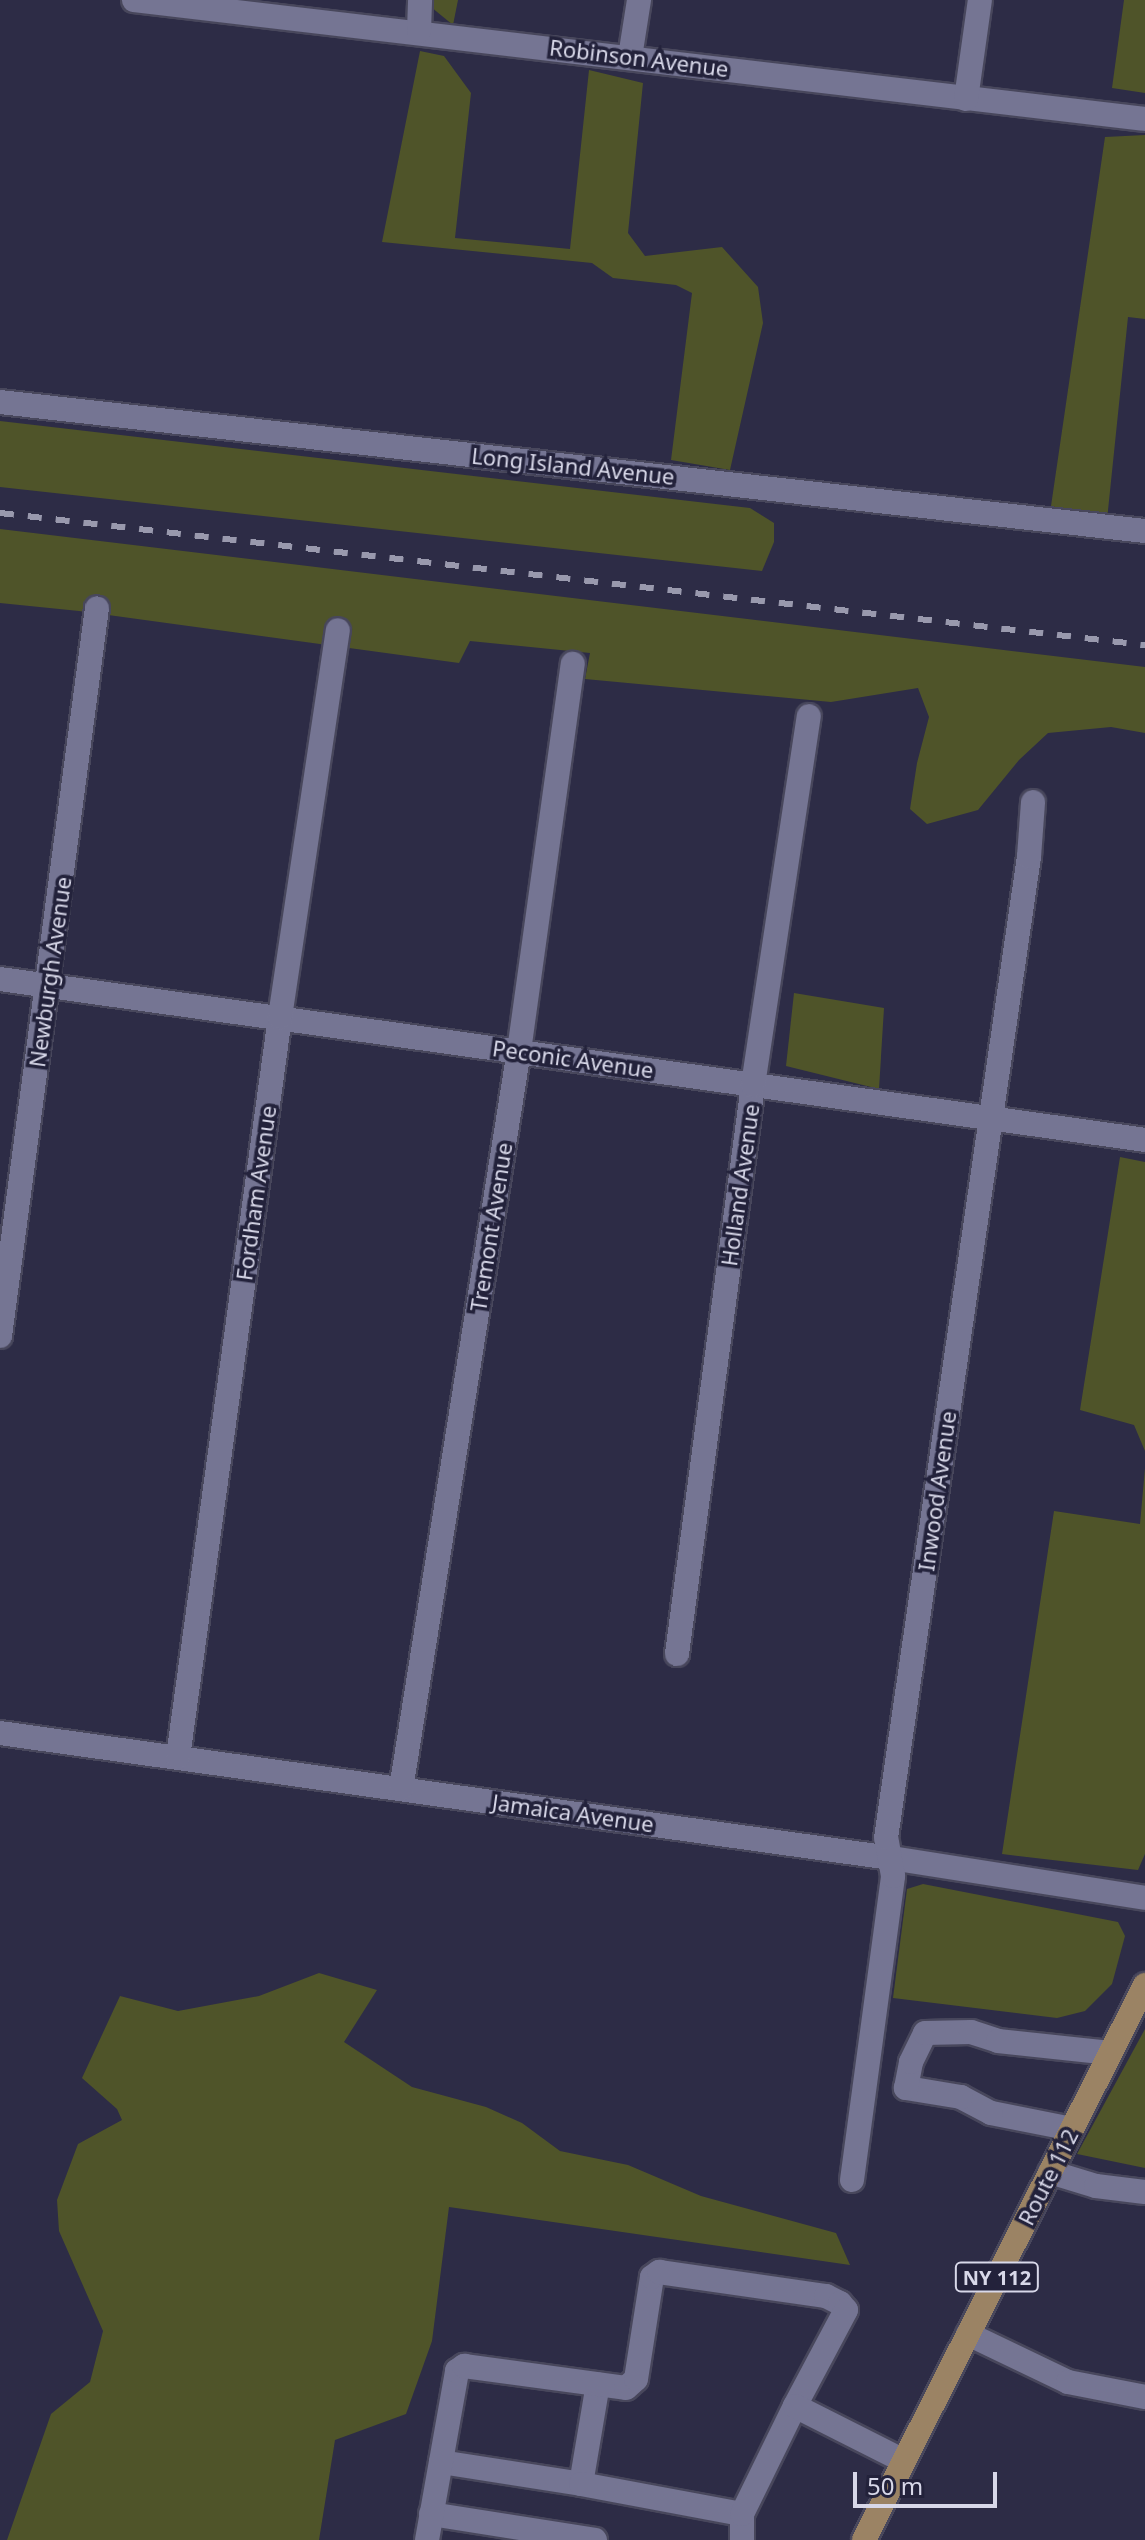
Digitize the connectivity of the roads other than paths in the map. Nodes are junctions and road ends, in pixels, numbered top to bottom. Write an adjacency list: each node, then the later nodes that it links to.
1 (134, 0): 5 (street, Robinson Avenue)
2 (420, 0): 5 (street)
3 (639, 0): 6 (street)
4 (980, 0): 7 (street)
5 (419, 31): 6 (street, Robinson Avenue)
6 (630, 57): 7 (street, Robinson Avenue)
7 (966, 99): 8 (street, Robinson Avenue)
8 (1145, 119)
9 (0, 402): 10 (street, Long Island Avenue)
10 (1145, 531)
11 (97, 608): 17 (street, Newburgh Avenue)
12 (338, 630): 18 (street, Fordham Avenue)
13 (573, 664): 19 (street, Tremont Avenue)
14 (809, 716): 20 (street, Holland Avenue)
15 (1033, 802): 21 (street, Inwood Avenue)
16 (0, 979): 17 (street, Peconic Avenue)
17 (48, 985): 18 (street, Peconic Avenue); 23 (street, Newburgh Avenue)
18 (280, 1017): 19 (street, Peconic Avenue); 26 (street, Fordham Avenue)
19 (519, 1051): 20 (street, Peconic Avenue); 27 (street, Tremont Avenue)
20 (753, 1085): 21 (street, Peconic Avenue); 24 (street, Holland Avenue)
21 (991, 1120): 22 (street, Peconic Avenue); 28 (street, Inwood Avenue)
22 (1145, 1140)
23 (0, 1336)
24 (677, 1654)
25 (0, 1733): 26 (street, Jamaica Avenue)
26 (178, 1757): 27 (street, Jamaica Avenue)
27 (401, 1789): 28 (street, Jamaica Avenue)
28 (891, 1858): 29 (street, Jamaica Avenue); 34 (street, Inwood Avenue)
29 (1145, 1898)
30 (1145, 1985): 31 (main road, Route 112 / NY 112)
31 (1110, 2053): 32 (main road, Route 112 / NY 112); 32 (street)
32 (1072, 2129): 33 (main road, Route 112 / NY 112)
33 (1050, 2172): 35 (street); 36 (main road, Route 112 / NY 112)
34 (852, 2180)
35 (1145, 2192)
36 (968, 2334): 38 (street); 40 (main road, Route 112 / NY 112)
37 (598, 2384): 39 (street); 41 (street); 42 (street)
38 (1145, 2397)
39 (795, 2406): 40 (street); 44 (street)
40 (904, 2461): 48 (main road, Route 112 / NY 112)
41 (441, 2462): 42 (street); 43 (street)
42 (581, 2484): 44 (street)
43 (431, 2514): 45 (street); 46 (street)
44 (742, 2514): 47 (street)
45 (427, 2540)
46 (595, 2540)
47 (742, 2540)
48 (864, 2540)

